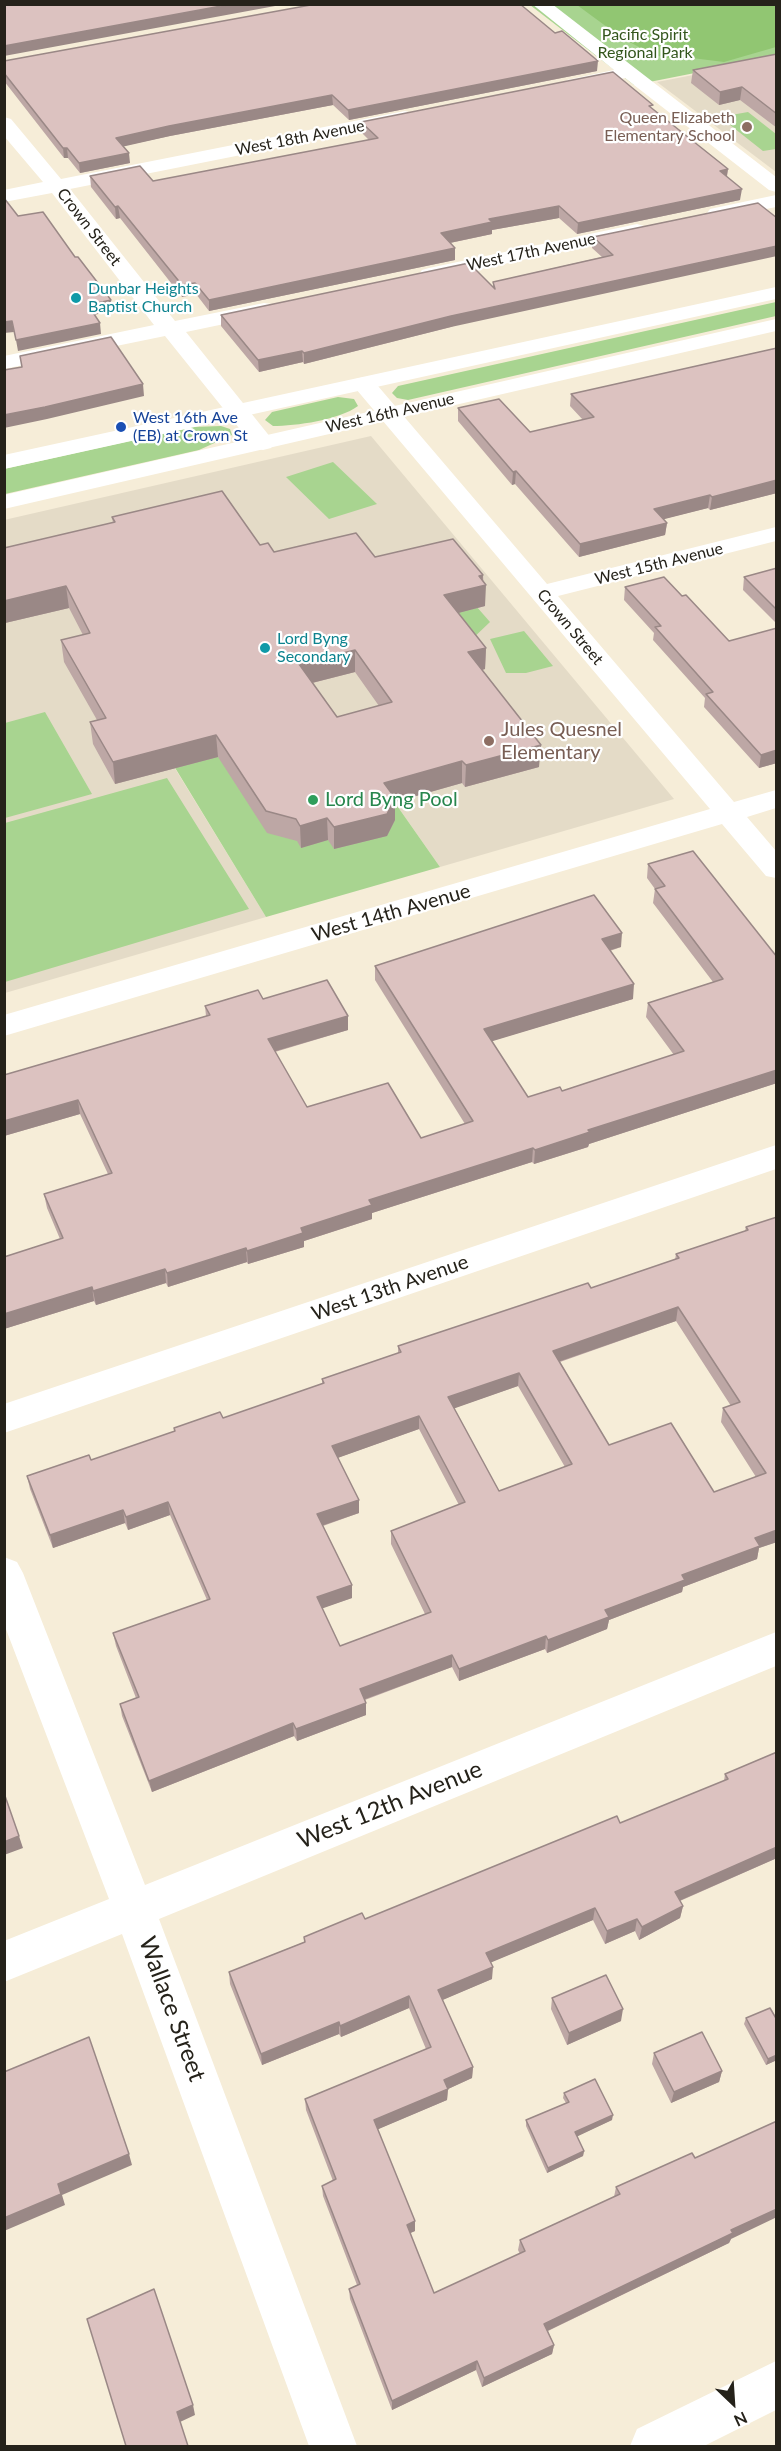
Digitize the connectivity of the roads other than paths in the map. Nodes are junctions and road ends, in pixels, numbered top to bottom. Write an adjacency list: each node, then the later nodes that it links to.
1 (540, 4): 2 (street)
2 (630, 72): 3 (street); 7 (street)
3 (555, 87)
4 (428, 112): 6 (street, West 18th Avenue)
5 (4, 123): 6 (street, Crown Street)
6 (57, 186): 8 (street, West 18th Avenue); 16 (street, Crown Street)
7 (777, 186)
8 (4, 196)
9 (777, 201): 10 (street)
10 (695, 218)
11 (660, 225): 12 (street, West 17th Avenue)
12 (415, 277)
13 (777, 293): 18 (street, West 16th Avenue)
14 (286, 304): 16 (street)
15 (777, 325): 20 (street, West 16th Avenue)
16 (171, 328): 17 (street); 19 (street, Crown Street)
17 (4, 363)
18 (364, 384): 19 (street, West 16th Avenue); 20 (street, Crown Street)
19 (239, 411): 21 (street, Crown Street); 22 (street, West 16th Avenue)
20 (389, 413): 21 (street, West 16th Avenue); 25 (street, Crown Street)
21 (263, 443): 23 (street, West 16th Avenue)
22 (4, 462)
23 (4, 502)
24 (777, 534): 25 (street, West 15th Avenue)
25 (542, 593): 27 (street, Crown Street)
26 (777, 800): 27 (street, West 14th Avenue)
27 (729, 813): 28 (street, Crown Street); 29 (street, West 14th Avenue)
28 (777, 869)
29 (4, 1026)
30 (777, 1157): 31 (street, West 13th Avenue)
31 (4, 1419)
32 (4, 1573): 34 (street, Wallace Street)
33 (777, 1649): 34 (street, West 12th Avenue)
34 (134, 1909): 35 (street, West 12th Avenue); 37 (street, Wallace Street)
35 (4, 1962)
36 (777, 2385): 38 (street)
37 (333, 2446)
38 (654, 2446)

